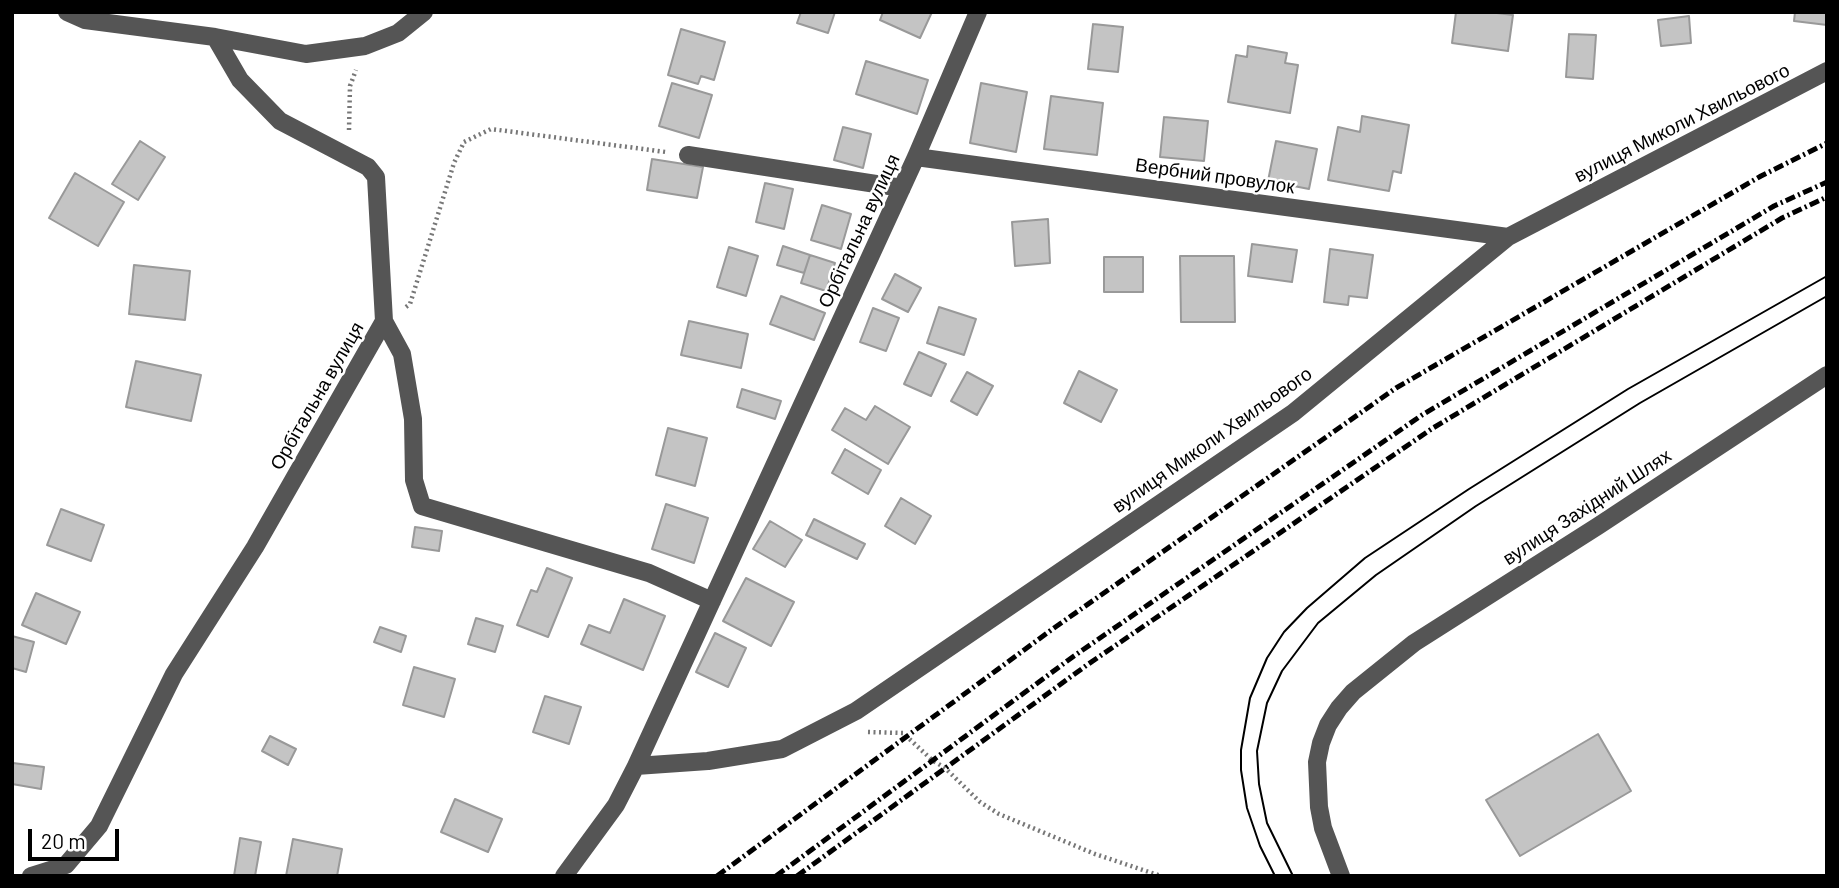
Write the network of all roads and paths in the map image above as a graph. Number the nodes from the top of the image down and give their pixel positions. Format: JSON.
{"nodes":[{"id":1,"x":67,"y":12,"type":"edge"},
{"id":2,"x":424,"y":12,"type":"edge"},
{"id":3,"x":978,"y":12,"type":"edge"},
{"id":4,"x":215,"y":37,"type":"junction"},
{"id":5,"x":365,"y":46,"type":"junction"},
{"id":6,"x":1827,"y":71,"type":"edge"},
{"id":7,"x":688,"y":155,"type":"joint"},
{"id":8,"x":916,"y":157,"type":"junction"},
{"id":9,"x":355,"y":161,"type":"junction"},
{"id":10,"x":902,"y":188,"type":"junction"},
{"id":11,"x":1508,"y":237,"type":"junction"},
{"id":12,"x":384,"y":321,"type":"junction"},
{"id":13,"x":1827,"y":375,"type":"edge"},
{"id":14,"x":712,"y":601,"type":"junction"},
{"id":15,"x":863,"y":732,"type":"dead end"},
{"id":16,"x":636,"y":766,"type":"junction"},
{"id":17,"x":69,"y":870,"type":"edge"},
{"id":18,"x":31,"y":876,"type":"edge"},
{"id":19,"x":564,"y":876,"type":"edge"},
{"id":20,"x":1161,"y":876,"type":"edge"},
{"id":21,"x":1341,"y":876,"type":"edge"}],
"edges":[{"from":1,"to":4,"type":"street"},
{"from":2,"to":5,"type":"street"},
{"from":3,"to":8,"type":"street","name":"Орбітальна вулиця"},
{"from":4,"to":5,"type":"street"},
{"from":4,"to":9,"type":"street","name":"Орбітальна вулиця"},
{"from":5,"to":9,"type":"path"},
{"from":6,"to":11,"type":"street","name":"вулиця Миколи Хвильового"},
{"from":7,"to":10,"type":"street"},
{"from":7,"to":12,"type":"path"},
{"from":8,"to":10,"type":"street","name":"Орбітальна вулиця"},
{"from":8,"to":11,"type":"street","name":"Вербний провулок"},
{"from":9,"to":12,"type":"street","name":"Орбітальна вулиця"},
{"from":10,"to":14,"type":"street","name":"Орбітальна вулиця"},
{"from":11,"to":16,"type":"street","name":"вулиця Миколи Хвильового"},
{"from":12,"to":14,"type":"street"},
{"from":12,"to":17,"type":"street","name":"Орбітальна вулиця"},
{"from":13,"to":21,"type":"street","name":"вулиця Західний Шлях"},
{"from":14,"to":16,"type":"street","name":"Орбітальна вулиця"},
{"from":15,"to":20,"type":"path"},
{"from":16,"to":19,"type":"street","name":"Орбітальна вулиця"},
{"from":17,"to":18,"type":"street","name":"Орбітальна вулиця"}]}
